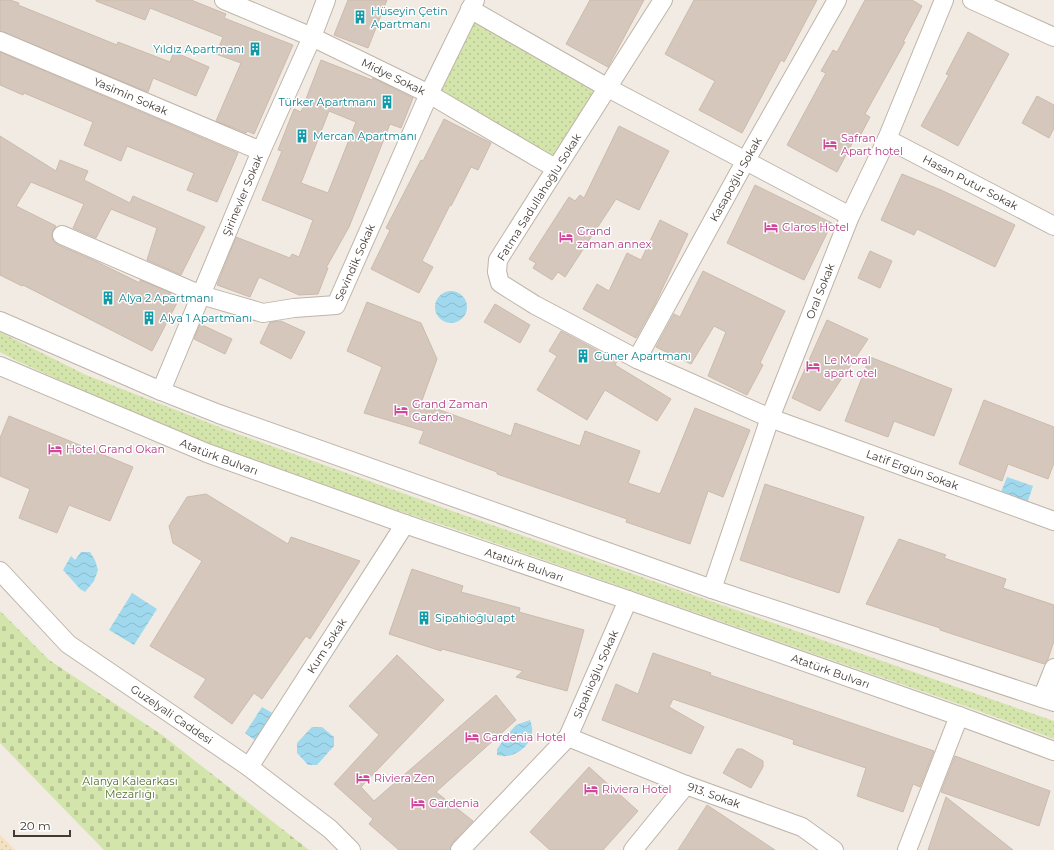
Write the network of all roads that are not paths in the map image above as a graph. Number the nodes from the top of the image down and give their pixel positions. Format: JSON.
{"nodes":[{"id":1,"x":224,"y":0,"type":"edge"},
{"id":2,"x":326,"y":0,"type":"edge"},
{"id":3,"x":663,"y":0,"type":"edge"},
{"id":4,"x":837,"y":0,"type":"edge"},
{"id":5,"x":944,"y":0,"type":"edge"},
{"id":6,"x":972,"y":0,"type":"edge"},
{"id":7,"x":473,"y":5,"type":"edge"},
{"id":8,"x":312,"y":36,"type":"junction"},
{"id":9,"x":1054,"y":37,"type":"edge"},
{"id":10,"x":0,"y":41,"type":"edge"},
{"id":11,"x":608,"y":88,"type":"junction"},
{"id":12,"x":429,"y":94,"type":"junction"},
{"id":13,"x":887,"y":140,"type":"junction"},
{"id":14,"x":261,"y":151,"type":"junction"},
{"id":15,"x":746,"y":160,"type":"junction"},
{"id":16,"x":555,"y":168,"type":"junction"},
{"id":17,"x":850,"y":216,"type":"junction"},
{"id":18,"x":1054,"y":226,"type":"edge"},
{"id":19,"x":62,"y":235,"type":"dead end"},
{"id":20,"x":201,"y":295,"type":"junction"},
{"id":21,"x":0,"y":321,"type":"edge"},
{"id":22,"x":637,"y":359,"type":"junction"},
{"id":23,"x":0,"y":366,"type":"edge"},
{"id":24,"x":161,"y":392,"type":"junction"},
{"id":25,"x":770,"y":418,"type":"junction"},
{"id":26,"x":1054,"y":521,"type":"edge"},
{"id":27,"x":405,"y":524,"type":"junction"},
{"id":28,"x":0,"y":570,"type":"edge"},
{"id":29,"x":712,"y":589,"type":"junction"},
{"id":30,"x":628,"y":600,"type":"junction"},
{"id":31,"x":1054,"y":668,"type":"edge"},
{"id":32,"x":1048,"y":700,"type":"edge"},
{"id":33,"x":959,"y":716,"type":"junction"},
{"id":34,"x":568,"y":737,"type":"junction"},
{"id":35,"x":1054,"y":751,"type":"edge"},
{"id":36,"x":248,"y":767,"type":"junction"},
{"id":37,"x":686,"y":785,"type":"junction"},
{"id":38,"x":351,"y":850,"type":"edge"},
{"id":39,"x":460,"y":850,"type":"edge"},
{"id":40,"x":633,"y":850,"type":"edge"},
{"id":41,"x":834,"y":850,"type":"edge"},
{"id":42,"x":907,"y":850,"type":"edge"}],
"edges":[{"from":1,"to":8,"type":"street","name":"Midye Sokak"},
{"from":2,"to":8,"type":"street","name":"Şirinevler Sokak"},
{"from":3,"to":11,"type":"street","name":"Fatma Sadullahoğlu Sokak"},
{"from":4,"to":15,"type":"street","name":"Kasapoğlu Sokak"},
{"from":5,"to":13,"type":"street","name":"Oral Sokak"},
{"from":6,"to":9,"type":"street"},
{"from":7,"to":11,"type":"street"},
{"from":7,"to":12,"type":"street","name":"Sevindik Sokak"},
{"from":8,"to":12,"type":"street","name":"Midye Sokak"},
{"from":8,"to":14,"type":"street","name":"Şirinevler Sokak"},
{"from":10,"to":14,"type":"street","name":"Yasimin Sokak"},
{"from":11,"to":15,"type":"street"},
{"from":11,"to":16,"type":"street","name":"Fatma Sadullahoğlu Sokak"},
{"from":12,"to":16,"type":"street","name":"Midye Sokak"},
{"from":12,"to":20,"type":"street","name":"Sevindik Sokak"},
{"from":13,"to":17,"type":"street","name":"Oral Sokak"},
{"from":13,"to":18,"type":"street","name":"Hasan Putur Sokak"},
{"from":14,"to":20,"type":"street","name":"Şirinevler Sokak"},
{"from":15,"to":17,"type":"street"},
{"from":15,"to":22,"type":"street","name":"Kasapoğlu Sokak"},
{"from":16,"to":22,"type":"street","name":"Fatma Sadullahoğlu Sokak"},
{"from":17,"to":25,"type":"street","name":"Oral Sokak"},
{"from":19,"to":20,"type":"street","name":"Sevindik Sokak"},
{"from":20,"to":24,"type":"street","name":"Şirinevler Sokak"},
{"from":21,"to":24,"type":"street"},
{"from":22,"to":25,"type":"street","name":"Fatma Sadullahoğlu Sokak"},
{"from":23,"to":27,"type":"street","name":"Atatürk Bulvarı"},
{"from":24,"to":29,"type":"street"},
{"from":25,"to":26,"type":"street","name":"Latif Ergün Sokak"},
{"from":25,"to":29,"type":"street","name":"Oral Sokak"},
{"from":27,"to":30,"type":"street","name":"Atatürk Bulvarı"},
{"from":27,"to":36,"type":"street","name":"Kum Sokak"},
{"from":28,"to":36,"type":"street","name":"Guzelyali Caddesi"},
{"from":29,"to":32,"type":"street"},
{"from":30,"to":33,"type":"street","name":"Atatürk Bulvarı"},
{"from":30,"to":34,"type":"street","name":"Sipahioğlu Sokak"},
{"from":31,"to":32,"type":"street"},
{"from":33,"to":35,"type":"street","name":"Atatürk Bulvarı"},
{"from":33,"to":42,"type":"street"},
{"from":34,"to":37,"type":"street","name":"913. Sokak"},
{"from":34,"to":39,"type":"street","name":"Sipahioğlu Sokak"},
{"from":36,"to":38,"type":"street","name":"Guzelyali Caddesi"},
{"from":37,"to":40,"type":"street"},
{"from":37,"to":41,"type":"street","name":"913. Sokak"}]}
